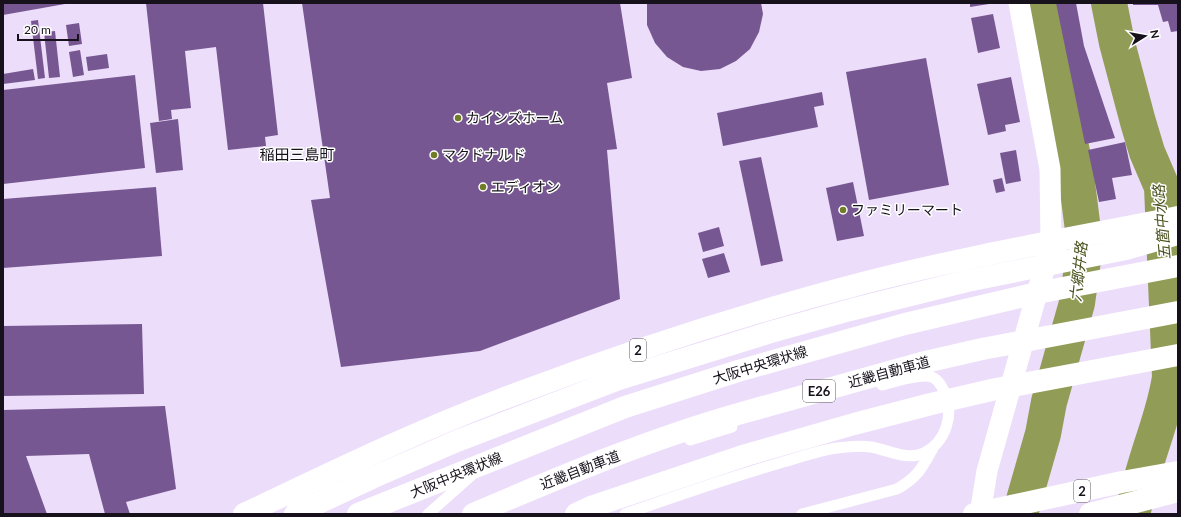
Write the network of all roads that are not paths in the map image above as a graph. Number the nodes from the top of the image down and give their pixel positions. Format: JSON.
{"nodes":[{"id":1,"x":1018,"y":3,"type":"edge"},
{"id":2,"x":1178,"y":217,"type":"edge"},
{"id":3,"x":1178,"y":234,"type":"edge"},
{"id":4,"x":1059,"y":240,"type":"junction"},
{"id":5,"x":1178,"y":266,"type":"edge"},
{"id":6,"x":1037,"y":293,"type":"junction"},
{"id":7,"x":1178,"y":312,"type":"edge"},
{"id":8,"x":1178,"y":355,"type":"edge"},
{"id":9,"x":683,"y":443,"type":"dead end"},
{"id":10,"x":669,"y":447,"type":"dead end"},
{"id":11,"x":933,"y":447,"type":"junction"},
{"id":12,"x":486,"y":463,"type":"junction"},
{"id":13,"x":1170,"y":473,"type":"edge"},
{"id":14,"x":1178,"y":491,"type":"edge"},
{"id":15,"x":984,"y":512,"type":"edge"},
{"id":16,"x":244,"y":514,"type":"edge"},
{"id":17,"x":295,"y":514,"type":"edge"},
{"id":18,"x":358,"y":514,"type":"edge"},
{"id":19,"x":428,"y":514,"type":"edge"},
{"id":20,"x":473,"y":514,"type":"edge"},
{"id":21,"x":495,"y":514,"type":"edge"},
{"id":22,"x":576,"y":514,"type":"edge"},
{"id":23,"x":625,"y":514,"type":"edge"},
{"id":24,"x":802,"y":514,"type":"edge"},
{"id":25,"x":1090,"y":514,"type":"edge"}],
"edges":[{"from":1,"to":4,"type":"street"},
{"from":2,"to":4,"type":"main road","number":"2"},
{"from":3,"to":17,"type":"main road"},
{"from":4,"to":6,"type":"street"},
{"from":4,"to":16,"type":"main road","number":"2"},
{"from":5,"to":6,"type":"main road","name":"大阪中央環状線"},
{"from":6,"to":12,"type":"main road","name":"大阪中央環状線"},
{"from":6,"to":15,"type":"street"},
{"from":7,"to":20,"type":"main road","name":"近畿自動車道","number":"E26"},
{"from":8,"to":22,"type":"main road"},
{"from":9,"to":11,"type":"lane"},
{"from":10,"to":21,"type":"lane"},
{"from":11,"to":23,"type":"lane"},
{"from":11,"to":24,"type":"lane"},
{"from":12,"to":18,"type":"main road","name":"大阪中央環状線"},
{"from":12,"to":19,"type":"lane"},
{"from":13,"to":15,"type":"main road","number":"2"},
{"from":14,"to":25,"type":"main road"}]}
